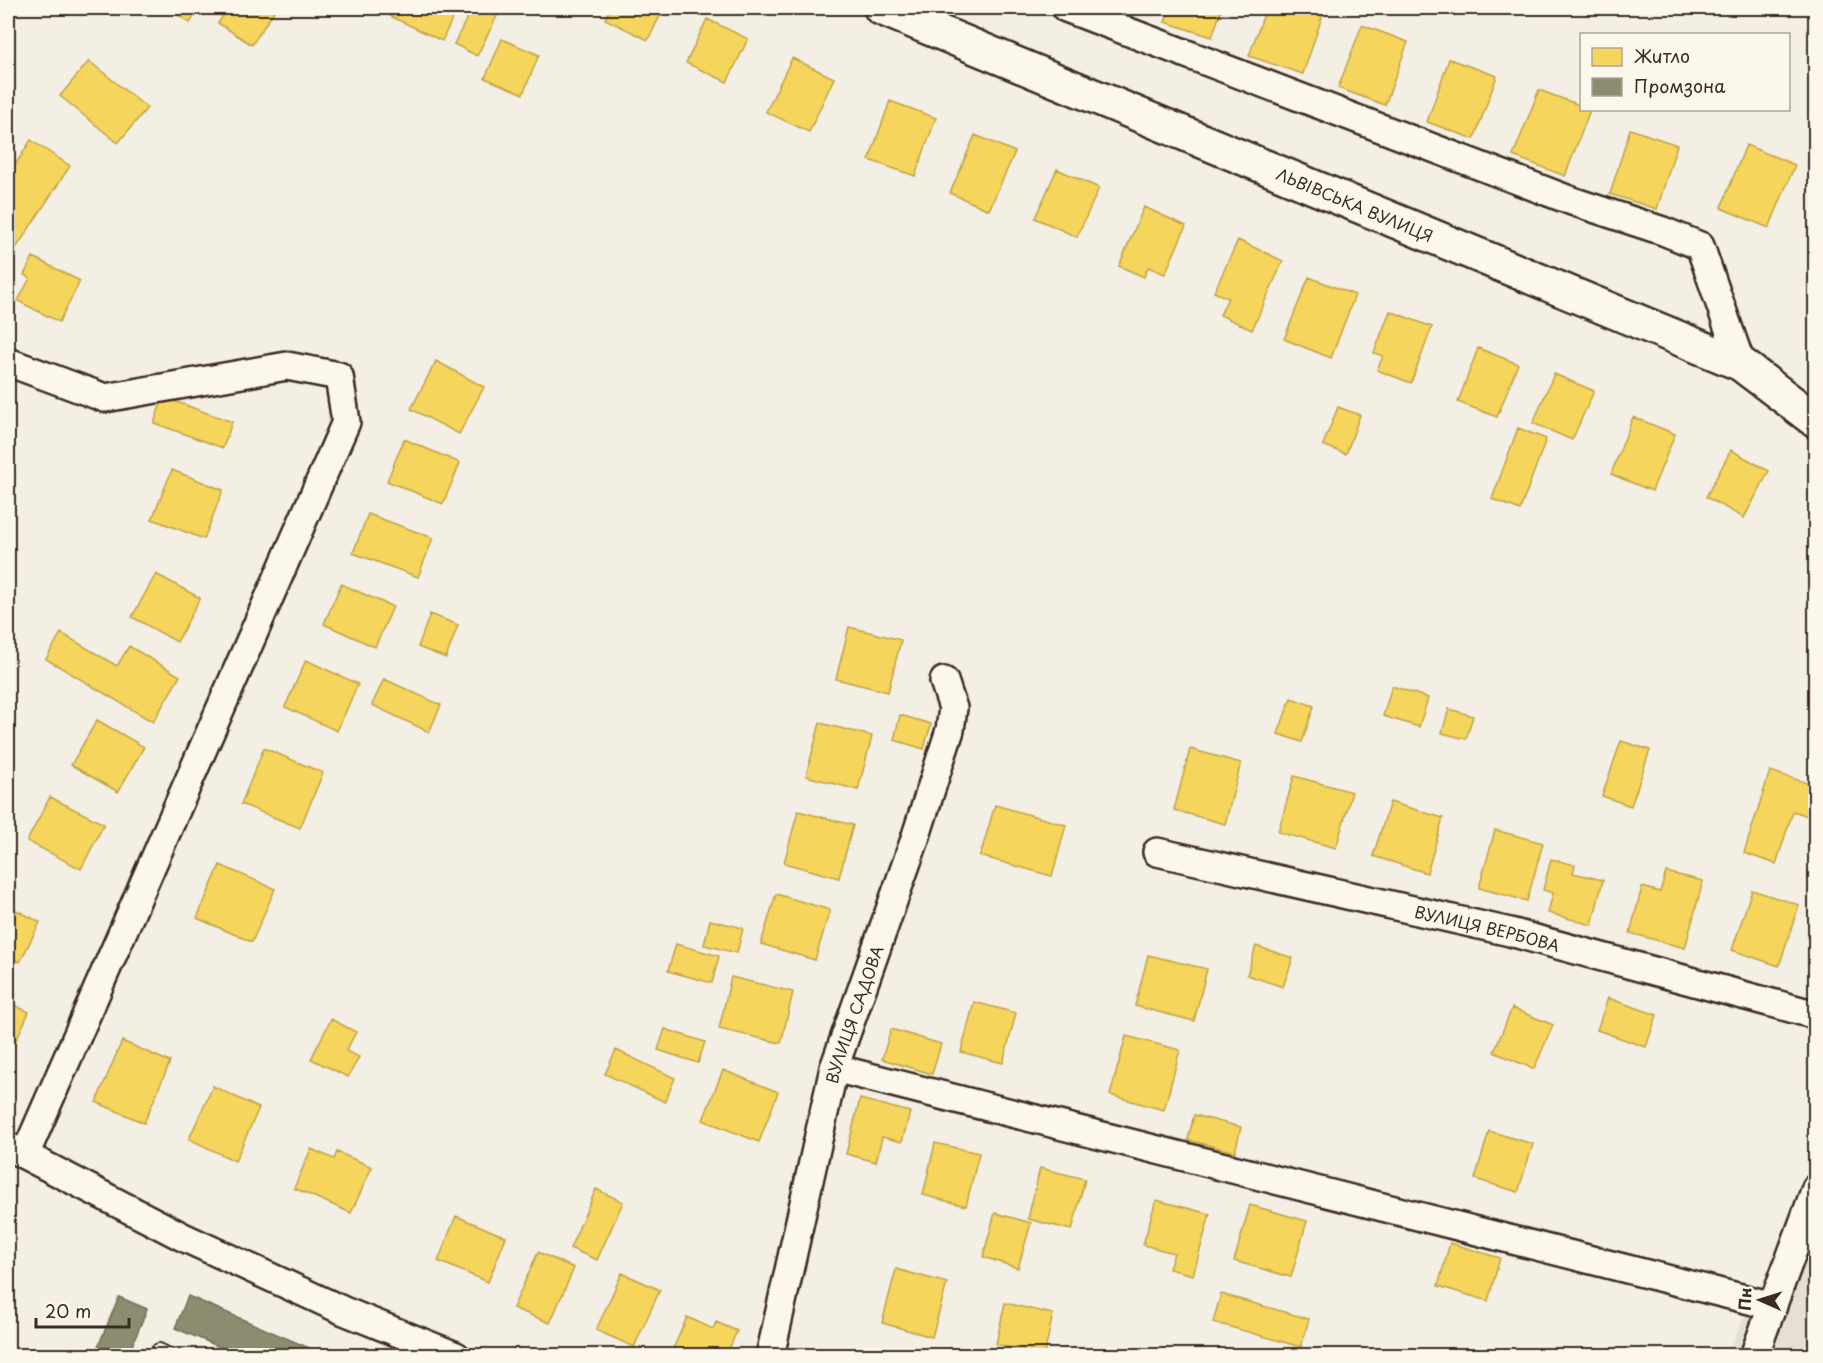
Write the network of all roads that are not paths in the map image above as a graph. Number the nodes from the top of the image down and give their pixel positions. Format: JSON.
{"nodes":[{"id":1,"x":881,"y":8,"type":"edge"},
{"id":2,"x":1066,"y":8,"type":"edge"},
{"id":3,"x":8,"y":362,"type":"edge"},
{"id":4,"x":1741,"y":364,"type":"junction"},
{"id":5,"x":1815,"y":421,"type":"edge"},
{"id":6,"x":944,"y":681,"type":"dead end"},
{"id":7,"x":1157,"y":852,"type":"dead end"},
{"id":8,"x":1815,"y":1015,"type":"edge"},
{"id":9,"x":834,"y":1068,"type":"junction"},
{"id":10,"x":16,"y":1151,"type":"edge"},
{"id":11,"x":1815,"y":1188,"type":"edge"},
{"id":12,"x":1773,"y":1306,"type":"junction"},
{"id":13,"x":456,"y":1356,"type":"edge"},
{"id":14,"x":770,"y":1356,"type":"edge"},
{"id":15,"x":1754,"y":1356,"type":"edge"}],
"edges":[{"from":1,"to":4,"type":"street","name":"ЛЬВІВСЬКА ВУЛИЦЯ"},
{"from":2,"to":4,"type":"street"},
{"from":3,"to":10,"type":"street"},
{"from":4,"to":5,"type":"street","name":"ЛЬВІВСЬКА ВУЛИЦЯ"},
{"from":6,"to":9,"type":"street","name":"ВУЛИЦЯ САДОВА"},
{"from":7,"to":8,"type":"street","name":"ВУЛИЦЯ ВЕРБОВА"},
{"from":9,"to":12,"type":"street"},
{"from":9,"to":14,"type":"street","name":"ВУЛИЦЯ САДОВА"},
{"from":10,"to":13,"type":"street"},
{"from":11,"to":12,"type":"street"},
{"from":12,"to":15,"type":"street"}]}
